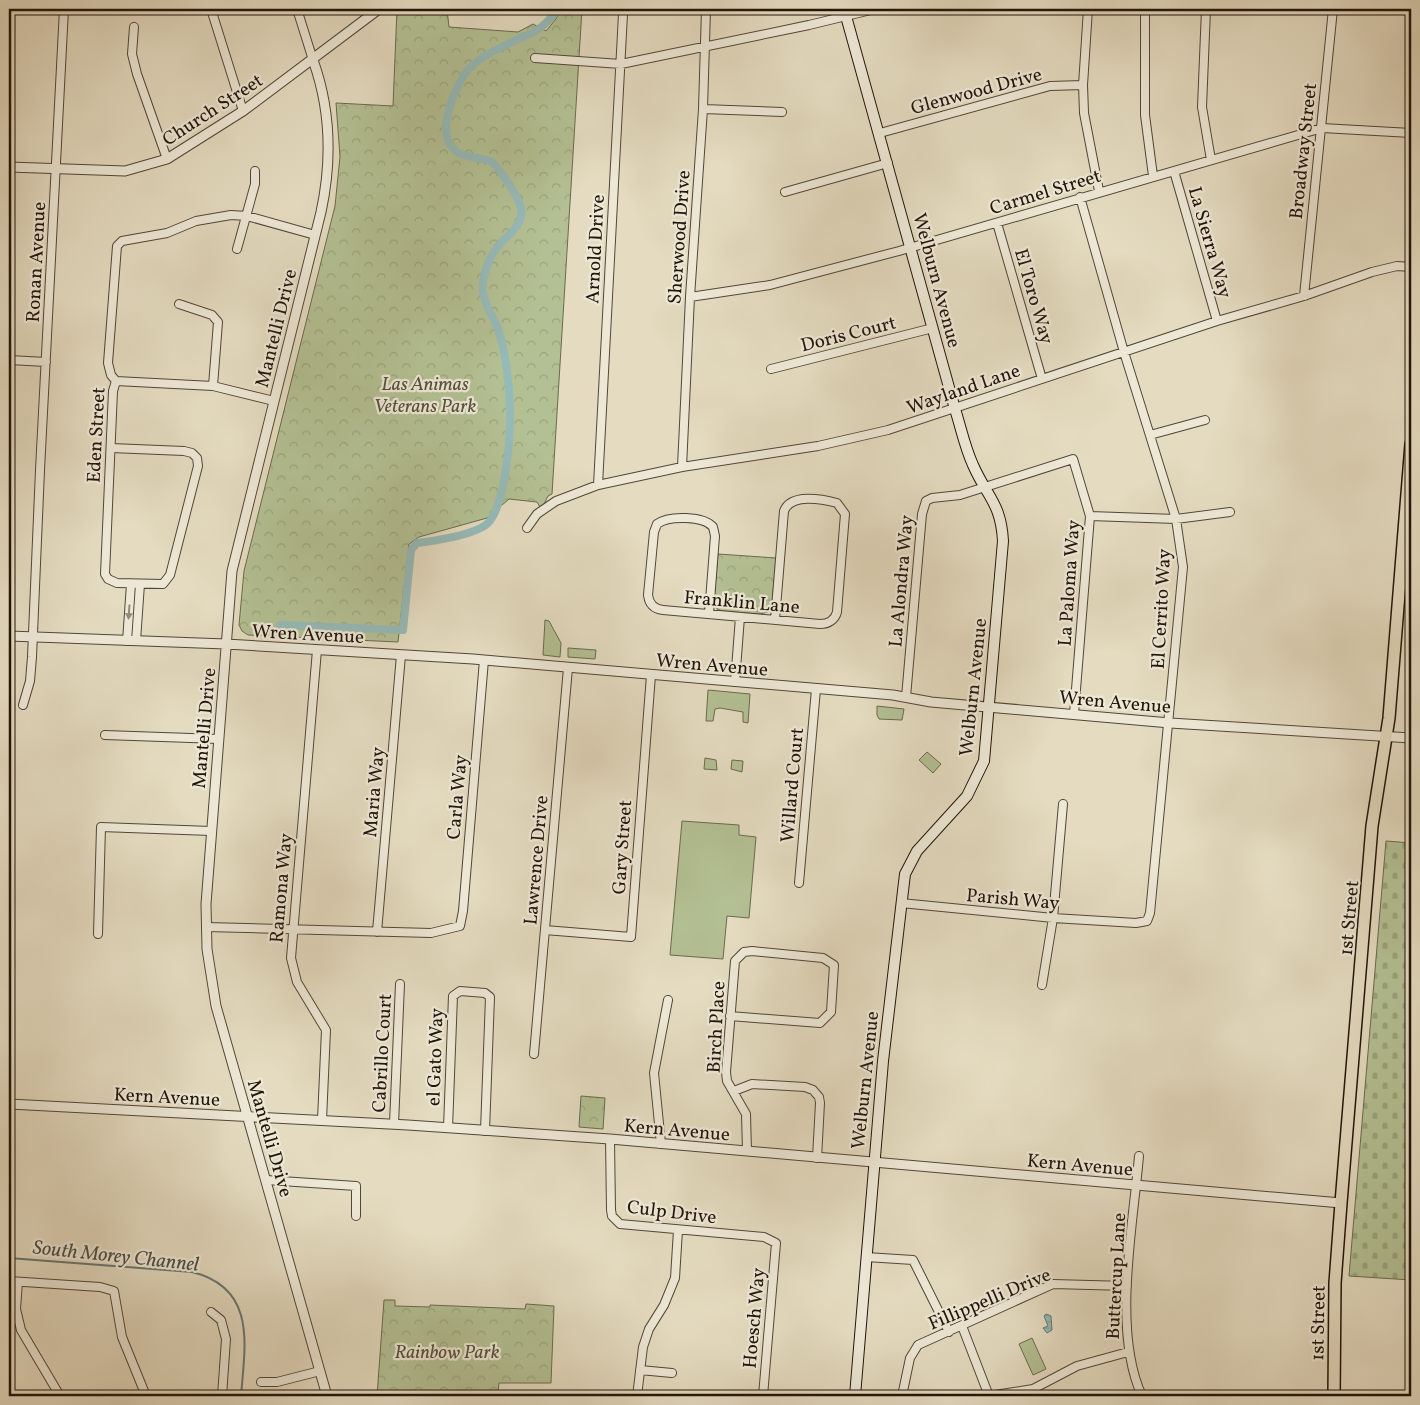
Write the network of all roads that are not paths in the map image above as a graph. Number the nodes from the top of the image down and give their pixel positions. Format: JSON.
{"nodes":[{"id":1,"x":64,"y":9,"type":"edge"},
{"id":2,"x":211,"y":9,"type":"edge"},
{"id":3,"x":297,"y":9,"type":"edge"},
{"id":4,"x":379,"y":9,"type":"edge"},
{"id":5,"x":706,"y":9,"type":"edge"},
{"id":6,"x":874,"y":9,"type":"edge"},
{"id":7,"x":1088,"y":9,"type":"edge"},
{"id":8,"x":1145,"y":9,"type":"edge"},
{"id":9,"x":1206,"y":9,"type":"edge"},
{"id":10,"x":1333,"y":9,"type":"edge"},
{"id":11,"x":845,"y":12,"type":"edge"},
{"id":12,"x":623,"y":14,"type":"dead end"},
{"id":13,"x":134,"y":27,"type":"dead end"},
{"id":14,"x":704,"y":47,"type":"junction"},
{"id":15,"x":535,"y":58,"type":"dead end"},
{"id":16,"x":313,"y":60,"type":"junction"},
{"id":17,"x":621,"y":64,"type":"junction"},
{"id":18,"x":1083,"y":85,"type":"junction"},
{"id":19,"x":703,"y":109,"type":"junction"},
{"id":20,"x":243,"y":111,"type":"junction"},
{"id":21,"x":782,"y":112,"type":"dead end"},
{"id":22,"x":1322,"y":128,"type":"junction"},
{"id":23,"x":880,"y":133,"type":"junction"},
{"id":24,"x":1411,"y":133,"type":"edge"},
{"id":25,"x":167,"y":159,"type":"junction"},
{"id":26,"x":1211,"y":160,"type":"junction"},
{"id":27,"x":888,"y":163,"type":"junction"},
{"id":28,"x":9,"y":167,"type":"edge"},
{"id":29,"x":57,"y":169,"type":"junction"},
{"id":30,"x":255,"y":171,"type":"dead end"},
{"id":31,"x":1174,"y":172,"type":"junction"},
{"id":32,"x":1154,"y":176,"type":"junction"},
{"id":33,"x":1100,"y":191,"type":"junction"},
{"id":34,"x":785,"y":192,"type":"dead end"},
{"id":35,"x":1080,"y":197,"type":"junction"},
{"id":36,"x":247,"y":216,"type":"junction"},
{"id":37,"x":997,"y":223,"type":"junction"},
{"id":38,"x":315,"y":235,"type":"junction"},
{"id":39,"x":911,"y":248,"type":"junction"},
{"id":40,"x":237,"y":249,"type":"dead end"},
{"id":41,"x":1411,"y":267,"type":"edge"},
{"id":42,"x":1304,"y":296,"type":"junction"},
{"id":43,"x":690,"y":297,"type":"junction"},
{"id":44,"x":179,"y":304,"type":"dead end"},
{"id":45,"x":1216,"y":321,"type":"junction"},
{"id":46,"x":933,"y":328,"type":"junction"},
{"id":47,"x":1124,"y":352,"type":"junction"},
{"id":48,"x":9,"y":360,"type":"edge"},
{"id":49,"x":46,"y":362,"type":"junction"},
{"id":50,"x":771,"y":369,"type":"dead end"},
{"id":51,"x":1042,"y":379,"type":"junction"},
{"id":52,"x":116,"y":381,"type":"junction"},
{"id":53,"x":213,"y":386,"type":"junction"},
{"id":54,"x":274,"y":401,"type":"junction"},
{"id":55,"x":955,"y":409,"type":"junction"},
{"id":56,"x":1205,"y":420,"type":"dead end"},
{"id":57,"x":1150,"y":435,"type":"junction"},
{"id":58,"x":1411,"y":444,"type":"edge"},
{"id":59,"x":111,"y":448,"type":"junction"},
{"id":60,"x":682,"y":466,"type":"junction"},
{"id":61,"x":598,"y":486,"type":"junction"},
{"id":62,"x":986,"y":487,"type":"junction"},
{"id":63,"x":1230,"y":512,"type":"dead end"},
{"id":64,"x":1090,"y":516,"type":"junction"},
{"id":65,"x":1176,"y":519,"type":"junction"},
{"id":66,"x":527,"y":528,"type":"dead end"},
{"id":67,"x":131,"y":584,"type":"junction"},
{"id":68,"x":140,"y":584,"type":"junction"},
{"id":69,"x":709,"y":614,"type":"junction"},
{"id":70,"x":740,"y":617,"type":"junction"},
{"id":71,"x":775,"y":620,"type":"junction"},
{"id":72,"x":9,"y":636,"type":"edge"},
{"id":73,"x":33,"y":637,"type":"junction"},
{"id":74,"x":132,"y":641,"type":"junction"},
{"id":75,"x":226,"y":644,"type":"junction"},
{"id":76,"x":317,"y":650,"type":"junction"},
{"id":77,"x":401,"y":655,"type":"junction"},
{"id":78,"x":484,"y":660,"type":"junction"},
{"id":79,"x":568,"y":668,"type":"junction"},
{"id":80,"x":651,"y":675,"type":"junction"},
{"id":81,"x":735,"y":682,"type":"junction"},
{"id":82,"x":816,"y":689,"type":"junction"},
{"id":83,"x":906,"y":697,"type":"junction"},
{"id":84,"x":23,"y":705,"type":"dead end"},
{"id":85,"x":989,"y":707,"type":"junction"},
{"id":86,"x":1074,"y":714,"type":"junction"},
{"id":87,"x":1170,"y":722,"type":"junction"},
{"id":88,"x":105,"y":735,"type":"dead end"},
{"id":89,"x":1386,"y":737,"type":"junction"},
{"id":90,"x":1411,"y":738,"type":"edge"},
{"id":91,"x":219,"y":739,"type":"junction"},
{"id":92,"x":1063,"y":804,"type":"dead end"},
{"id":93,"x":211,"y":831,"type":"junction"},
{"id":94,"x":799,"y":883,"type":"dead end"},
{"id":95,"x":901,"y":903,"type":"junction"},
{"id":96,"x":1053,"y":918,"type":"junction"},
{"id":97,"x":1123,"y":922,"type":"joint"},
{"id":98,"x":206,"y":927,"type":"junction"},
{"id":99,"x":293,"y":928,"type":"junction"},
{"id":100,"x":545,"y":930,"type":"junction"},
{"id":101,"x":377,"y":932,"type":"junction"},
{"id":102,"x":98,"y":934,"type":"dead end"},
{"id":103,"x":400,"y":984,"type":"dead end"},
{"id":104,"x":1042,"y":985,"type":"dead end"},
{"id":105,"x":668,"y":1000,"type":"dead end"},
{"id":106,"x":730,"y":1016,"type":"junction"},
{"id":107,"x":534,"y":1054,"type":"dead end"},
{"id":108,"x":734,"y":1091,"type":"junction"},
{"id":109,"x":9,"y":1104,"type":"edge"},
{"id":110,"x":248,"y":1116,"type":"junction"},
{"id":111,"x":322,"y":1120,"type":"junction"},
{"id":112,"x":394,"y":1124,"type":"junction"},
{"id":113,"x":448,"y":1128,"type":"junction"},
{"id":114,"x":485,"y":1131,"type":"junction"},
{"id":115,"x":610,"y":1139,"type":"junction"},
{"id":116,"x":661,"y":1144,"type":"junction"},
{"id":117,"x":747,"y":1151,"type":"junction"},
{"id":118,"x":1139,"y":1156,"type":"dead end"},
{"id":119,"x":817,"y":1158,"type":"junction"},
{"id":120,"x":874,"y":1164,"type":"junction"},
{"id":121,"x":266,"y":1180,"type":"junction"},
{"id":122,"x":1136,"y":1185,"type":"junction"},
{"id":123,"x":1341,"y":1203,"type":"junction"},
{"id":124,"x":356,"y":1216,"type":"dead end"},
{"id":125,"x":678,"y":1230,"type":"junction"},
{"id":126,"x":776,"y":1242,"type":"joint"},
{"id":127,"x":866,"y":1257,"type":"junction"},
{"id":128,"x":9,"y":1281,"type":"edge"},
{"id":129,"x":18,"y":1282,"type":"junction"},
{"id":130,"x":1127,"y":1286,"type":"junction"},
{"id":131,"x":211,"y":1312,"type":"dead end"},
{"id":132,"x":962,"y":1326,"type":"junction"},
{"id":133,"x":949,"y":1332,"type":"junction"},
{"id":134,"x":1128,"y":1352,"type":"junction"},
{"id":135,"x":640,"y":1370,"type":"junction"},
{"id":136,"x":320,"y":1372,"type":"junction"},
{"id":137,"x":672,"y":1373,"type":"dead end"},
{"id":138,"x":261,"y":1382,"type":"dead end"},
{"id":139,"x":60,"y":1396,"type":"edge"},
{"id":140,"x":146,"y":1396,"type":"edge"},
{"id":141,"x":222,"y":1396,"type":"edge"},
{"id":142,"x":327,"y":1396,"type":"edge"},
{"id":143,"x":638,"y":1396,"type":"edge"},
{"id":144,"x":763,"y":1396,"type":"edge"},
{"id":145,"x":855,"y":1396,"type":"edge"},
{"id":146,"x":902,"y":1396,"type":"edge"},
{"id":147,"x":989,"y":1396,"type":"edge"},
{"id":148,"x":1142,"y":1396,"type":"edge"},
{"id":149,"x":1211,"y":1396,"type":"edge"},
{"id":150,"x":1239,"y":1396,"type":"edge"},
{"id":151,"x":1334,"y":1396,"type":"edge"}],
"edges":[{"from":1,"to":29,"type":"street","name":"Ronan Avenue"},
{"from":2,"to":20,"type":"street"},
{"from":3,"to":16,"type":"street"},
{"from":4,"to":16,"type":"street","name":"Church Street"},
{"from":5,"to":14,"type":"street","name":"Sherwood Drive"},
{"from":6,"to":11,"type":"street"},
{"from":7,"to":18,"type":"street"},
{"from":8,"to":32,"type":"street"},
{"from":9,"to":26,"type":"street","name":"La Sierra Way"},
{"from":10,"to":22,"type":"street","name":"Broadway Street"},
{"from":11,"to":14,"type":"street"},
{"from":11,"to":23,"type":"main road","name":"Welburn Avenue"},
{"from":12,"to":17,"type":"street","name":"Arnold Drive"},
{"from":13,"to":25,"type":"street"},
{"from":14,"to":17,"type":"street"},
{"from":14,"to":19,"type":"street","name":"Sherwood Drive"},
{"from":15,"to":17,"type":"street"},
{"from":16,"to":20,"type":"street","name":"Church Street"},
{"from":16,"to":38,"type":"street","name":"Mantelli Drive"},
{"from":17,"to":61,"type":"street","name":"Arnold Drive"},
{"from":18,"to":23,"type":"street","name":"Glenwood Drive"},
{"from":18,"to":33,"type":"street"},
{"from":19,"to":21,"type":"street"},
{"from":19,"to":43,"type":"street","name":"Sherwood Drive"},
{"from":20,"to":25,"type":"street","name":"Church Street"},
{"from":22,"to":24,"type":"street","name":"Carmel Street"},
{"from":22,"to":26,"type":"street","name":"Carmel Street"},
{"from":22,"to":42,"type":"street","name":"Broadway Street"},
{"from":23,"to":27,"type":"main road","name":"Welburn Avenue"},
{"from":25,"to":29,"type":"street","name":"Church Street"},
{"from":26,"to":31,"type":"street","name":"Carmel Street"},
{"from":27,"to":34,"type":"street"},
{"from":27,"to":39,"type":"main road","name":"Welburn Avenue"},
{"from":28,"to":29,"type":"street","name":"Church Street"},
{"from":29,"to":49,"type":"street","name":"Ronan Avenue"},
{"from":30,"to":36,"type":"street"},
{"from":31,"to":32,"type":"street","name":"Carmel Street"},
{"from":31,"to":45,"type":"street","name":"La Sierra Way"},
{"from":32,"to":33,"type":"street","name":"Carmel Street"},
{"from":33,"to":35,"type":"street","name":"Carmel Street"},
{"from":35,"to":37,"type":"street","name":"Carmel Street"},
{"from":35,"to":47,"type":"street","name":"El Cerrito Way"},
{"from":36,"to":38,"type":"street"},
{"from":36,"to":40,"type":"street"},
{"from":36,"to":52,"type":"street","name":"Eden Street"},
{"from":37,"to":39,"type":"street","name":"Carmel Street"},
{"from":37,"to":51,"type":"street","name":"El Toro Way"},
{"from":38,"to":54,"type":"street","name":"Mantelli Drive"},
{"from":39,"to":43,"type":"street","name":"Carmel Street"},
{"from":39,"to":46,"type":"main road","name":"Welburn Avenue"},
{"from":41,"to":42,"type":"street","name":"Wayland Lane"},
{"from":42,"to":45,"type":"street","name":"Wayland Lane"},
{"from":43,"to":60,"type":"street","name":"Sherwood Drive"},
{"from":44,"to":53,"type":"street"},
{"from":45,"to":47,"type":"street","name":"Wayland Lane"},
{"from":46,"to":50,"type":"street","name":"Doris Court"},
{"from":46,"to":55,"type":"main road","name":"Welburn Avenue"},
{"from":47,"to":51,"type":"street","name":"Wayland Lane"},
{"from":47,"to":57,"type":"street","name":"El Cerrito Way"},
{"from":48,"to":49,"type":"street"},
{"from":49,"to":73,"type":"street","name":"Ronan Avenue"},
{"from":51,"to":55,"type":"street","name":"Wayland Lane"},
{"from":52,"to":53,"type":"street"},
{"from":52,"to":59,"type":"street","name":"Eden Street"},
{"from":53,"to":54,"type":"street"},
{"from":54,"to":75,"type":"street","name":"Mantelli Drive"},
{"from":55,"to":60,"type":"street","name":"Wayland Lane"},
{"from":55,"to":62,"type":"main road","name":"Welburn Avenue"},
{"from":56,"to":57,"type":"street"},
{"from":57,"to":65,"type":"street","name":"El Cerrito Way"},
{"from":58,"to":89,"type":"main road","name":"1st Street"},
{"from":59,"to":67,"type":"street","name":"Eden Street"},
{"from":59,"to":68,"type":"street","name":"Eden Street"},
{"from":60,"to":61,"type":"street","name":"Wayland Lane"},
{"from":61,"to":66,"type":"street","name":"Wayland Lane"},
{"from":62,"to":64,"type":"street","name":"La Paloma Way"},
{"from":62,"to":83,"type":"street","name":"La Alondra Way"},
{"from":62,"to":85,"type":"main road","name":"Welburn Avenue"},
{"from":63,"to":65,"type":"street"},
{"from":64,"to":65,"type":"street"},
{"from":64,"to":86,"type":"street","name":"La Paloma Way"},
{"from":65,"to":87,"type":"street","name":"El Cerrito Way"},
{"from":67,"to":68,"type":"street","name":"Eden Street"},
{"from":67,"to":74,"type":"street","one_way":true},
{"from":68,"to":74,"type":"street"},
{"from":69,"to":69,"type":"street","name":"Franklin Lane"},
{"from":69,"to":70,"type":"street","name":"Franklin Lane"},
{"from":70,"to":71,"type":"street","name":"Franklin Lane"},
{"from":70,"to":81,"type":"street"},
{"from":71,"to":71,"type":"street","name":"Franklin Lane"},
{"from":72,"to":73,"type":"street","name":"Wren Avenue"},
{"from":73,"to":74,"type":"street","name":"Wren Avenue"},
{"from":73,"to":84,"type":"street","name":"Ronan Avenue"},
{"from":74,"to":75,"type":"street","name":"Wren Avenue"},
{"from":75,"to":76,"type":"street","name":"Wren Avenue"},
{"from":75,"to":91,"type":"street","name":"Mantelli Drive"},
{"from":76,"to":77,"type":"street","name":"Wren Avenue"},
{"from":76,"to":99,"type":"street","name":"Ramona Way"},
{"from":77,"to":78,"type":"street","name":"Wren Avenue"},
{"from":77,"to":101,"type":"street","name":"Maria Way"},
{"from":78,"to":79,"type":"street","name":"Wren Avenue"},
{"from":78,"to":101,"type":"street","name":"Carla Way"},
{"from":79,"to":80,"type":"street","name":"Wren Avenue"},
{"from":79,"to":100,"type":"street","name":"Lawrence Drive"},
{"from":80,"to":81,"type":"street","name":"Wren Avenue"},
{"from":80,"to":100,"type":"street","name":"Gary Street"},
{"from":81,"to":82,"type":"street","name":"Wren Avenue"},
{"from":82,"to":83,"type":"street","name":"Wren Avenue"},
{"from":82,"to":94,"type":"street","name":"Willard Court"},
{"from":83,"to":85,"type":"street","name":"Wren Avenue"},
{"from":85,"to":86,"type":"street","name":"Wren Avenue"},
{"from":85,"to":95,"type":"main road","name":"Welburn Avenue"},
{"from":86,"to":87,"type":"street","name":"Wren Avenue"},
{"from":87,"to":89,"type":"street","name":"Wren Avenue"},
{"from":87,"to":97,"type":"street","name":"El Cerrito Way"},
{"from":88,"to":91,"type":"street"},
{"from":89,"to":90,"type":"street","name":"Wren Avenue"},
{"from":89,"to":123,"type":"main road","name":"1st Street"},
{"from":91,"to":93,"type":"street","name":"Mantelli Drive"},
{"from":92,"to":96,"type":"street"},
{"from":93,"to":98,"type":"street","name":"Mantelli Drive"},
{"from":93,"to":102,"type":"street"},
{"from":95,"to":96,"type":"street","name":"Parish Way"},
{"from":95,"to":120,"type":"main road","name":"Welburn Avenue"},
{"from":96,"to":97,"type":"street","name":"Parish Way"},
{"from":96,"to":104,"type":"street"},
{"from":98,"to":99,"type":"street"},
{"from":98,"to":110,"type":"street","name":"Mantelli Drive"},
{"from":99,"to":101,"type":"street"},
{"from":99,"to":111,"type":"street","name":"Ramona Way"},
{"from":100,"to":107,"type":"street","name":"Lawrence Drive"},
{"from":103,"to":112,"type":"street","name":"Cabrillo Court"},
{"from":105,"to":116,"type":"street"},
{"from":106,"to":106,"type":"street","name":"Birch Place"},
{"from":106,"to":108,"type":"street","name":"Birch Place"},
{"from":108,"to":117,"type":"street","name":"Birch Place"},
{"from":108,"to":119,"type":"street"},
{"from":109,"to":110,"type":"street","name":"Kern Avenue"},
{"from":110,"to":111,"type":"street","name":"Kern Avenue"},
{"from":110,"to":121,"type":"street","name":"Mantelli Drive"},
{"from":111,"to":112,"type":"street","name":"Kern Avenue"},
{"from":112,"to":113,"type":"street","name":"Kern Avenue"},
{"from":113,"to":114,"type":"street","name":"Kern Avenue"},
{"from":113,"to":114,"type":"street","name":"el Gato Way"},
{"from":114,"to":115,"type":"street","name":"Kern Avenue"},
{"from":115,"to":116,"type":"street","name":"Kern Avenue"},
{"from":115,"to":125,"type":"street","name":"Culp Drive"},
{"from":116,"to":117,"type":"street","name":"Kern Avenue"},
{"from":117,"to":119,"type":"street","name":"Kern Avenue"},
{"from":118,"to":122,"type":"street","name":"Buttercup Lane"},
{"from":119,"to":120,"type":"street","name":"Kern Avenue"},
{"from":120,"to":122,"type":"street","name":"Kern Avenue"},
{"from":120,"to":127,"type":"main road","name":"Welburn Avenue"},
{"from":121,"to":124,"type":"street"},
{"from":121,"to":136,"type":"street","name":"Mantelli Drive"},
{"from":122,"to":123,"type":"street","name":"Kern Avenue"},
{"from":122,"to":130,"type":"street","name":"Buttercup Lane"},
{"from":123,"to":151,"type":"main road","name":"1st Street"},
{"from":125,"to":126,"type":"street","name":"Culp Drive"},
{"from":125,"to":135,"type":"street"},
{"from":126,"to":144,"type":"street","name":"Hoesch Way"},
{"from":127,"to":133,"type":"street"},
{"from":127,"to":145,"type":"main road","name":"Welburn Avenue"},
{"from":128,"to":129,"type":"street"},
{"from":129,"to":139,"type":"street"},
{"from":129,"to":140,"type":"street"},
{"from":130,"to":132,"type":"street","name":"Fillippelli Drive"},
{"from":130,"to":134,"type":"street","name":"Buttercup Lane"},
{"from":131,"to":141,"type":"street"},
{"from":132,"to":133,"type":"street","name":"Fillippelli Drive"},
{"from":132,"to":147,"type":"street"},
{"from":133,"to":146,"type":"street","name":"Fillippelli Drive"},
{"from":134,"to":147,"type":"street"},
{"from":134,"to":148,"type":"street","name":"Buttercup Lane"},
{"from":135,"to":137,"type":"street"},
{"from":135,"to":143,"type":"street"},
{"from":136,"to":138,"type":"street"},
{"from":136,"to":142,"type":"street","name":"Mantelli Drive"},
{"from":149,"to":150,"type":"street"}]}
